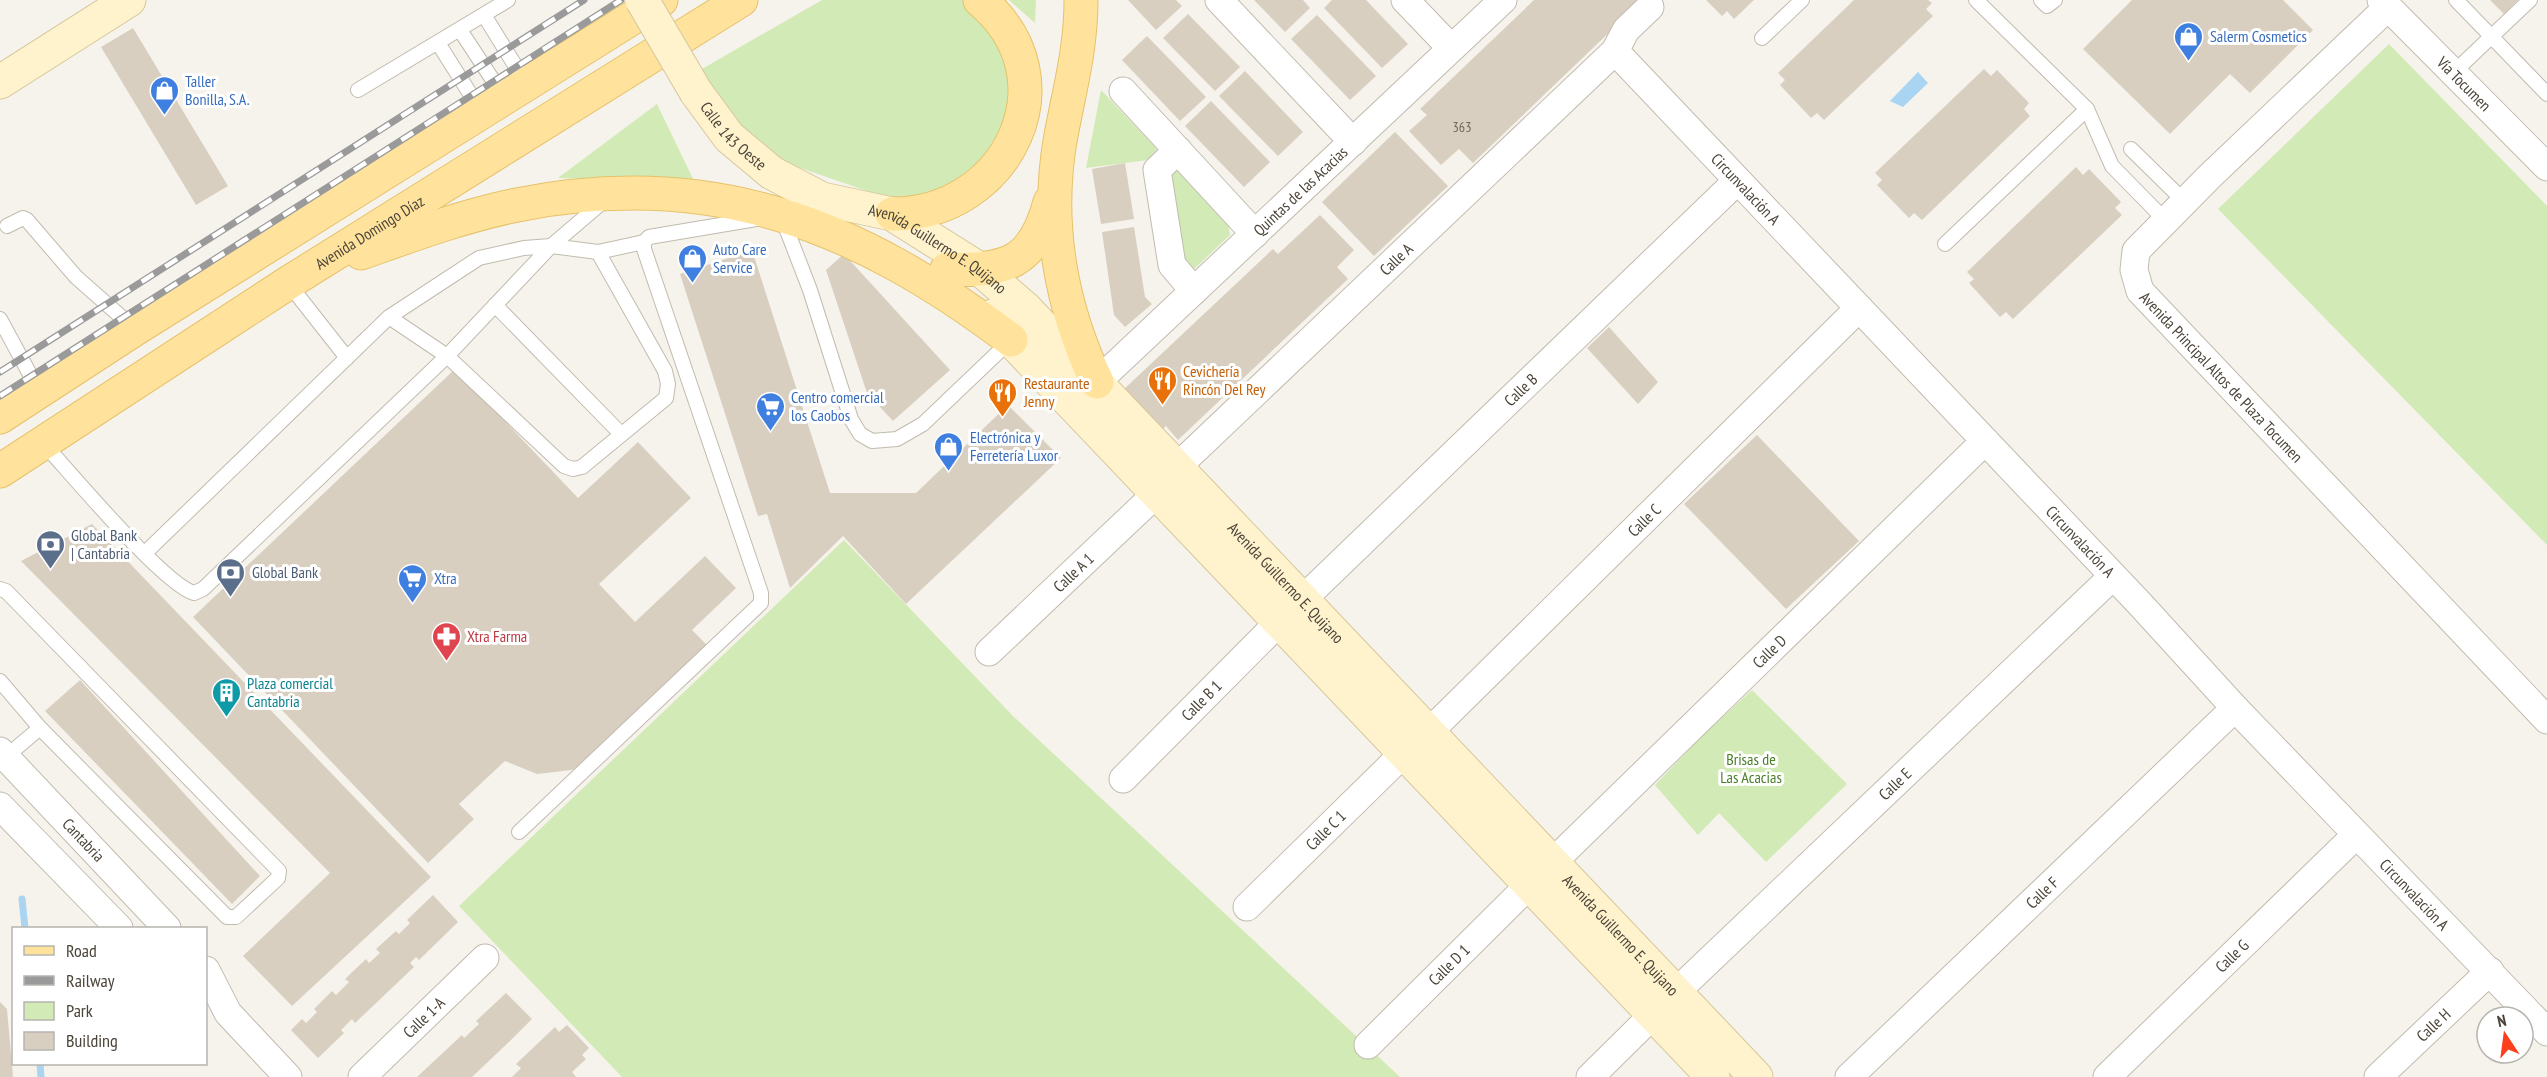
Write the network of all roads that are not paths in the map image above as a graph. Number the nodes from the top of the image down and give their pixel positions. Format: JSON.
{"nodes":[{"id":1,"x":129,"y":0,"type":"edge"},
{"id":2,"x":508,"y":0,"type":"edge"},
{"id":3,"x":642,"y":0,"type":"edge"},
{"id":4,"x":661,"y":0,"type":"edge"},
{"id":5,"x":741,"y":0,"type":"edge"},
{"id":6,"x":768,"y":0,"type":"edge"},
{"id":7,"x":980,"y":0,"type":"edge"},
{"id":8,"x":1080,"y":0,"type":"edge"},
{"id":9,"x":1219,"y":0,"type":"edge"},
{"id":10,"x":1405,"y":0,"type":"edge"},
{"id":11,"x":1503,"y":0,"type":"edge"},
{"id":12,"x":1802,"y":0,"type":"edge"},
{"id":13,"x":1976,"y":0,"type":"edge"},
{"id":14,"x":2041,"y":0,"type":"edge"},
{"id":15,"x":2055,"y":0,"type":"edge"},
{"id":16,"x":2456,"y":0,"type":"edge"},
{"id":17,"x":2530,"y":0,"type":"edge"},
{"id":18,"x":2384,"y":4,"type":"edge"},
{"id":19,"x":1650,"y":7,"type":"dead end"},
{"id":20,"x":484,"y":15,"type":"junction"},
{"id":21,"x":703,"y":23,"type":"junction"},
{"id":22,"x":460,"y":30,"type":"junction"},
{"id":23,"x":2492,"y":36,"type":"junction"},
{"id":24,"x":1762,"y":38,"type":"dead end"},
{"id":25,"x":438,"y":43,"type":"junction"},
{"id":26,"x":1451,"y":48,"type":"junction"},
{"id":27,"x":1615,"y":51,"type":"junction"},
{"id":28,"x":2453,"y":73,"type":"junction"},
{"id":29,"x":0,"y":82,"type":"edge"},
{"id":30,"x":358,"y":90,"type":"dead end"},
{"id":31,"x":1123,"y":91,"type":"dead end"},
{"id":32,"x":2547,"y":93,"type":"edge"},
{"id":33,"x":504,"y":97,"type":"junction"},
{"id":34,"x":2087,"y":109,"type":"junction"},
{"id":35,"x":1353,"y":142,"type":"junction"},
{"id":36,"x":2131,"y":149,"type":"dead end"},
{"id":37,"x":1179,"y":150,"type":"junction"},
{"id":38,"x":2547,"y":168,"type":"edge"},
{"id":39,"x":1737,"y":181,"type":"junction"},
{"id":40,"x":1055,"y":186,"type":"junction"},
{"id":41,"x":614,"y":193,"type":"junction"},
{"id":42,"x":2185,"y":202,"type":"junction"},
{"id":43,"x":884,"y":213,"type":"junction"},
{"id":44,"x":781,"y":214,"type":"junction"},
{"id":45,"x":2166,"y":221,"type":"junction"},
{"id":46,"x":6,"y":226,"type":"dead end"},
{"id":47,"x":1255,"y":234,"type":"junction"},
{"id":48,"x":644,"y":242,"type":"junction"},
{"id":49,"x":1945,"y":244,"type":"dead end"},
{"id":50,"x":551,"y":246,"type":"junction"},
{"id":51,"x":598,"y":252,"type":"junction"},
{"id":52,"x":947,"y":269,"type":"junction"},
{"id":53,"x":981,"y":270,"type":"junction"},
{"id":54,"x":297,"y":278,"type":"junction"},
{"id":55,"x":1194,"y":291,"type":"junction"},
{"id":56,"x":495,"y":305,"type":"junction"},
{"id":57,"x":1859,"y":308,"type":"junction"},
{"id":58,"x":389,"y":317,"type":"junction"},
{"id":59,"x":0,"y":319,"type":"edge"},
{"id":60,"x":135,"y":329,"type":"junction"},
{"id":61,"x":1024,"y":337,"type":"junction"},
{"id":62,"x":1068,"y":353,"type":"junction"},
{"id":63,"x":447,"y":356,"type":"junction"},
{"id":64,"x":347,"y":358,"type":"junction"},
{"id":65,"x":1097,"y":382,"type":"junction"},
{"id":66,"x":39,"y":391,"type":"junction"},
{"id":67,"x":0,"y":417,"type":"edge"},
{"id":68,"x":621,"y":434,"type":"junction"},
{"id":69,"x":1985,"y":441,"type":"junction"},
{"id":70,"x":43,"y":443,"type":"junction"},
{"id":71,"x":1177,"y":467,"type":"junction"},
{"id":72,"x":0,"y":471,"type":"edge"},
{"id":73,"x":1157,"y":494,"type":"junction"},
{"id":74,"x":144,"y":553,"type":"junction"},
{"id":75,"x":1280,"y":575,"type":"junction"},
{"id":76,"x":2113,"y":576,"type":"junction"},
{"id":77,"x":0,"y":589,"type":"edge"},
{"id":78,"x":1256,"y":597,"type":"junction"},
{"id":79,"x":1303,"y":599,"type":"junction"},
{"id":80,"x":1279,"y":622,"type":"junction"},
{"id":81,"x":989,"y":652,"type":"dead end"},
{"id":82,"x":0,"y":681,"type":"edge"},
{"id":83,"x":2235,"y":708,"type":"junction"},
{"id":84,"x":2547,"y":720,"type":"edge"},
{"id":85,"x":40,"y":728,"type":"junction"},
{"id":86,"x":1429,"y":732,"type":"junction"},
{"id":87,"x":1404,"y":753,"type":"junction"},
{"id":88,"x":2,"y":756,"type":"edge"},
{"id":89,"x":1123,"y":779,"type":"dead end"},
{"id":90,"x":0,"y":806,"type":"edge"},
{"id":91,"x":519,"y":832,"type":"dead end"},
{"id":92,"x":2356,"y":835,"type":"junction"},
{"id":93,"x":1553,"y":862,"type":"junction"},
{"id":94,"x":1529,"y":885,"type":"junction"},
{"id":95,"x":1247,"y":907,"type":"dead end"},
{"id":96,"x":118,"y":927,"type":"edge"},
{"id":97,"x":166,"y":927,"type":"edge"},
{"id":98,"x":485,"y":958,"type":"dead end"},
{"id":99,"x":2490,"y":971,"type":"junction"},
{"id":100,"x":207,"y":973,"type":"edge"},
{"id":101,"x":1676,"y":992,"type":"junction"},
{"id":102,"x":217,"y":1008,"type":"edge"},
{"id":103,"x":1653,"y":1015,"type":"junction"},
{"id":104,"x":2547,"y":1032,"type":"edge"},
{"id":105,"x":1368,"y":1045,"type":"dead end"},
{"id":106,"x":288,"y":1077,"type":"edge"},
{"id":107,"x":362,"y":1077,"type":"edge"},
{"id":108,"x":1590,"y":1077,"type":"edge"},
{"id":109,"x":1713,"y":1077,"type":"edge"},
{"id":110,"x":1756,"y":1077,"type":"edge"},
{"id":111,"x":1849,"y":1077,"type":"edge"},
{"id":112,"x":2107,"y":1077,"type":"edge"},
{"id":113,"x":2378,"y":1077,"type":"edge"}],
"edges":[{"from":1,"to":29,"type":"street"},
{"from":2,"to":20,"type":"lane"},
{"from":3,"to":43,"type":"street","name":"Calle 143 Oeste","bridge":true},
{"from":4,"to":33,"type":"main road"},
{"from":5,"to":21,"type":"main road","name":"Avenida Domingo Díaz"},
{"from":6,"to":21,"type":"main road"},
{"from":7,"to":43,"type":"main road"},
{"from":8,"to":40,"type":"main road"},
{"from":9,"to":35,"type":"street"},
{"from":10,"to":26,"type":"street"},
{"from":11,"to":26,"type":"street","name":"Quintas de las Acacias"},
{"from":12,"to":24,"type":"lane"},
{"from":13,"to":34,"type":"lane"},
{"from":14,"to":15,"type":"lane"},
{"from":16,"to":23,"type":"lane"},
{"from":17,"to":23,"type":"lane"},
{"from":18,"to":28,"type":"street","name":"Vía Tocumen"},
{"from":18,"to":42,"type":"street","name":"Avenida Principal Altos de Plaza Tocumen"},
{"from":19,"to":27,"type":"street","name":"Calle A"},
{"from":20,"to":22,"type":"lane"},
{"from":20,"to":33,"type":"lane"},
{"from":21,"to":54,"type":"main road","name":"Avenida Domingo Díaz"},
{"from":22,"to":25,"type":"lane"},
{"from":22,"to":33,"type":"lane"},
{"from":23,"to":28,"type":"lane"},
{"from":23,"to":32,"type":"lane"},
{"from":25,"to":30,"type":"lane"},
{"from":25,"to":33,"type":"lane"},
{"from":26,"to":35,"type":"street","name":"Quintas de las Acacias"},
{"from":27,"to":39,"type":"street","name":"Circunvalación A"},
{"from":27,"to":71,"type":"street","name":"Calle A"},
{"from":28,"to":38,"type":"street","name":"Vía Tocumen"},
{"from":31,"to":37,"type":"street"},
{"from":33,"to":60,"type":"main road"},
{"from":34,"to":45,"type":"lane"},
{"from":34,"to":49,"type":"lane"},
{"from":35,"to":47,"type":"street","name":"Quintas de las Acacias"},
{"from":36,"to":42,"type":"lane"},
{"from":37,"to":47,"type":"street"},
{"from":37,"to":55,"type":"street"},
{"from":39,"to":57,"type":"street","name":"Circunvalación A"},
{"from":39,"to":79,"type":"street","name":"Calle B"},
{"from":40,"to":53,"type":"main road"},
{"from":40,"to":65,"type":"main road"},
{"from":41,"to":44,"type":"main road"},
{"from":41,"to":50,"type":"lane"},
{"from":41,"to":54,"type":"main road"},
{"from":42,"to":45,"type":"street","name":"Avenida Principal Altos de Plaza Tocumen"},
{"from":43,"to":52,"type":"street","name":"Avenida Guillermo E. Quijano"},
{"from":43,"to":53,"type":"street","name":"Avenida Guillermo E. Quijano"},
{"from":44,"to":48,"type":"lane"},
{"from":44,"to":61,"type":"main road"},
{"from":44,"to":61,"type":"lane"},
{"from":45,"to":84,"type":"street","name":"Avenida Principal Altos de Plaza Tocumen"},
{"from":46,"to":60,"type":"lane"},
{"from":47,"to":55,"type":"street","name":"Quintas de las Acacias"},
{"from":48,"to":51,"type":"lane"},
{"from":48,"to":91,"type":"lane"},
{"from":50,"to":51,"type":"lane"},
{"from":50,"to":56,"type":"lane"},
{"from":50,"to":58,"type":"lane"},
{"from":51,"to":68,"type":"lane"},
{"from":52,"to":53,"type":"main road"},
{"from":52,"to":61,"type":"street","name":"Avenida Guillermo E. Quijano"},
{"from":53,"to":62,"type":"street","name":"Avenida Guillermo E. Quijano"},
{"from":54,"to":64,"type":"lane"},
{"from":54,"to":70,"type":"main road","name":"Avenida Domingo Díaz"},
{"from":55,"to":65,"type":"street","name":"Quintas de las Acacias"},
{"from":56,"to":63,"type":"lane"},
{"from":56,"to":68,"type":"lane"},
{"from":57,"to":69,"type":"street","name":"Circunvalación A"},
{"from":57,"to":86,"type":"street","name":"Calle C"},
{"from":58,"to":63,"type":"lane"},
{"from":58,"to":64,"type":"lane"},
{"from":59,"to":66,"type":"lane"},
{"from":60,"to":66,"type":"main road"},
{"from":61,"to":62,"type":"lane"},
{"from":61,"to":73,"type":"street","name":"Avenida Guillermo E. Quijano"},
{"from":62,"to":65,"type":"street","name":"Avenida Guillermo E. Quijano"},
{"from":63,"to":68,"type":"lane"},
{"from":63,"to":74,"type":"lane"},
{"from":64,"to":74,"type":"lane"},
{"from":65,"to":71,"type":"street","name":"Avenida Guillermo E. Quijano"},
{"from":66,"to":67,"type":"main road"},
{"from":69,"to":76,"type":"street","name":"Circunvalación A"},
{"from":69,"to":93,"type":"street","name":"Calle D"},
{"from":70,"to":72,"type":"main road","name":"Avenida Domingo Díaz"},
{"from":70,"to":74,"type":"lane"},
{"from":71,"to":75,"type":"street","name":"Avenida Guillermo E. Quijano"},
{"from":73,"to":78,"type":"street","name":"Avenida Guillermo E. Quijano"},
{"from":73,"to":81,"type":"street","name":"Calle A 1"},
{"from":75,"to":78,"type":"street"},
{"from":75,"to":79,"type":"street","name":"Avenida Guillermo E. Quijano"},
{"from":76,"to":83,"type":"street","name":"Circunvalación A"},
{"from":76,"to":101,"type":"street","name":"Calle E"},
{"from":77,"to":85,"type":"lane"},
{"from":78,"to":80,"type":"street","name":"Avenida Guillermo E. Quijano"},
{"from":79,"to":86,"type":"street","name":"Avenida Guillermo E. Quijano"},
{"from":80,"to":87,"type":"street","name":"Avenida Guillermo E. Quijano"},
{"from":80,"to":89,"type":"street","name":"Calle B 1"},
{"from":82,"to":85,"type":"lane"},
{"from":83,"to":92,"type":"street","name":"Circunvalación A"},
{"from":83,"to":111,"type":"street","name":"Calle F"},
{"from":85,"to":88,"type":"lane"},
{"from":86,"to":93,"type":"street","name":"Avenida Guillermo E. Quijano"},
{"from":87,"to":94,"type":"street","name":"Avenida Guillermo E. Quijano"},
{"from":87,"to":95,"type":"street","name":"Calle C 1"},
{"from":88,"to":97,"type":"street","name":"Cantabria"},
{"from":90,"to":96,"type":"street"},
{"from":92,"to":99,"type":"street","name":"Circunvalación A"},
{"from":92,"to":112,"type":"street","name":"Calle G"},
{"from":93,"to":101,"type":"street","name":"Avenida Guillermo E. Quijano"},
{"from":94,"to":103,"type":"street","name":"Avenida Guillermo E. Quijano"},
{"from":94,"to":105,"type":"street","name":"Calle D 1"},
{"from":98,"to":107,"type":"street","name":"Calle 1-A"},
{"from":99,"to":104,"type":"street","name":"Circunvalación A"},
{"from":99,"to":113,"type":"street","name":"Calle H"},
{"from":100,"to":102,"type":"street"},
{"from":101,"to":110,"type":"street","name":"Avenida Guillermo E. Quijano"},
{"from":102,"to":106,"type":"street"},
{"from":103,"to":108,"type":"street"},
{"from":103,"to":109,"type":"street","name":"Avenida Guillermo E. Quijano"}]}
